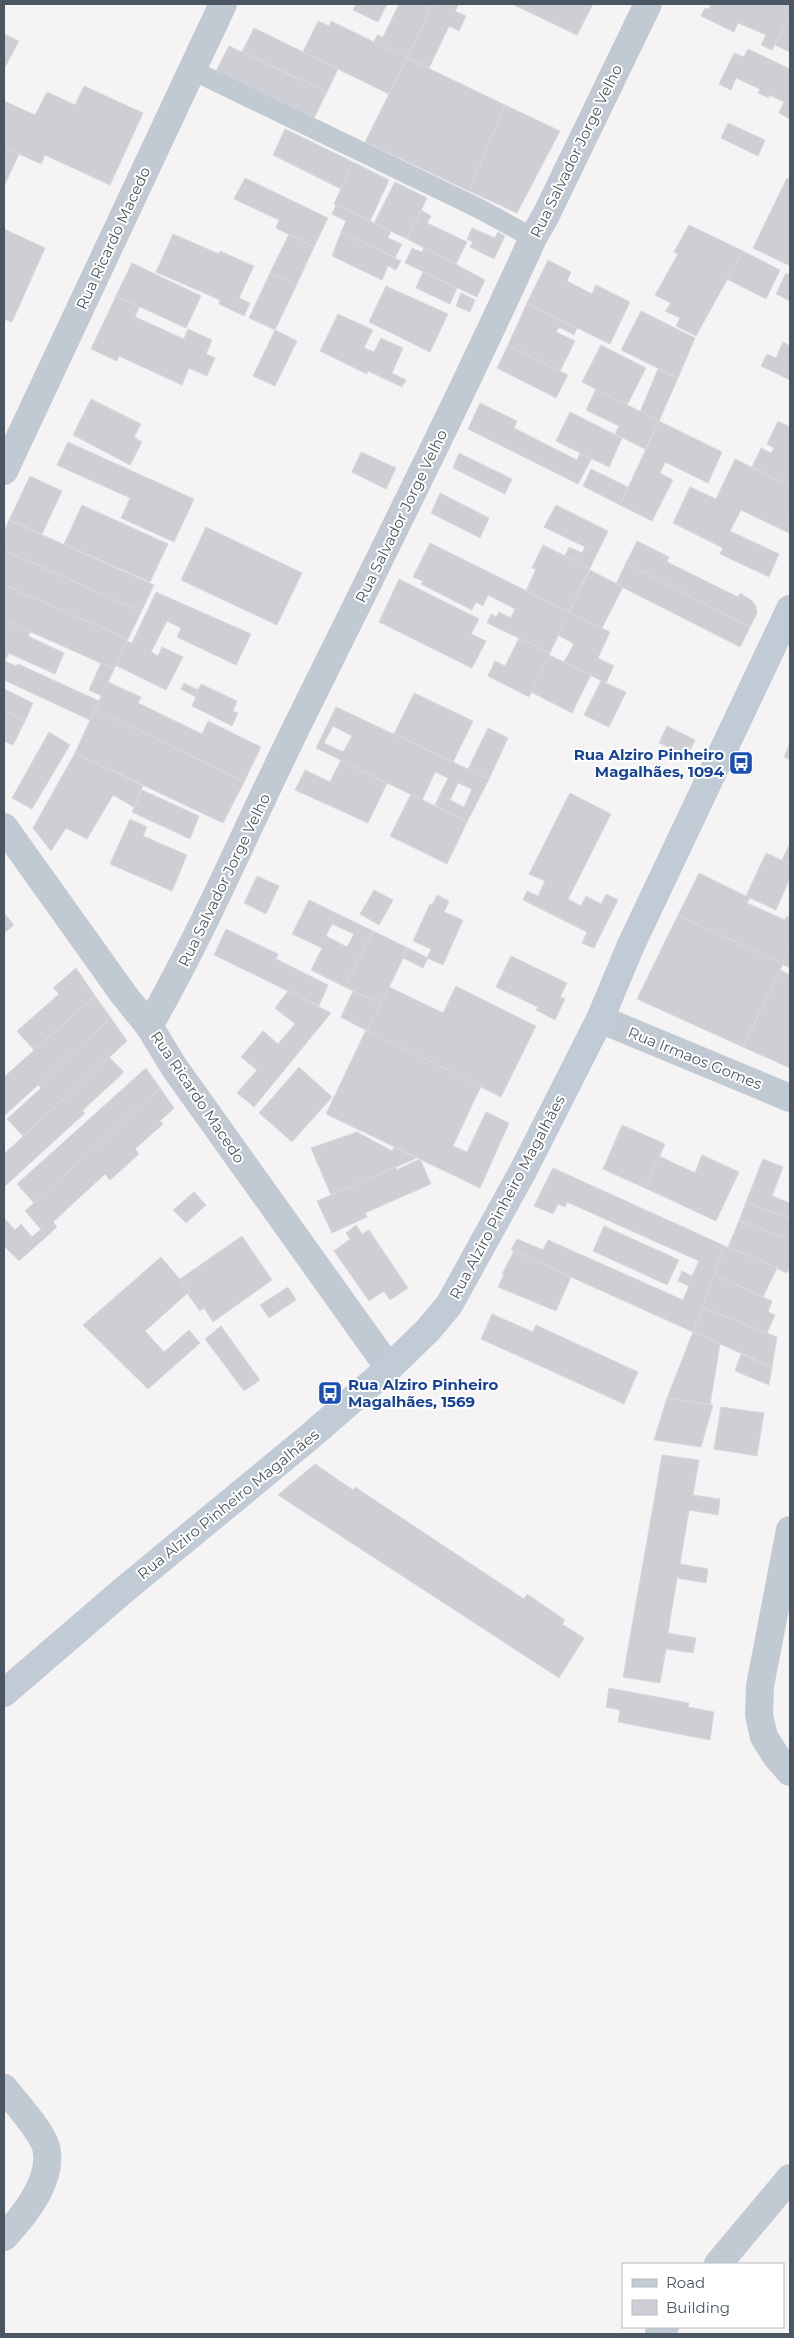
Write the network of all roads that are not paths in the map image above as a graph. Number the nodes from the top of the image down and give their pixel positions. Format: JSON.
{"nodes":[{"id":1,"x":223,"y":4,"type":"edge"},
{"id":2,"x":648,"y":4,"type":"edge"},
{"id":3,"x":192,"y":70,"type":"junction"},
{"id":4,"x":533,"y":238,"type":"junction"},
{"id":5,"x":4,"y":472,"type":"edge"},
{"id":6,"x":790,"y":608,"type":"edge"},
{"id":7,"x":4,"y":827,"type":"edge"},
{"id":8,"x":600,"y":1019,"type":"junction"},
{"id":9,"x":150,"y":1026,"type":"junction"},
{"id":10,"x":790,"y":1098,"type":"edge"},
{"id":11,"x":389,"y":1368,"type":"junction"},
{"id":12,"x":790,"y":1530,"type":"edge"},
{"id":13,"x":4,"y":1693,"type":"edge"},
{"id":14,"x":790,"y":1772,"type":"edge"},
{"id":15,"x":4,"y":2088,"type":"edge"},
{"id":16,"x":790,"y":2178,"type":"edge"},
{"id":17,"x":4,"y":2238,"type":"edge"},
{"id":18,"x":719,"y":2263,"type":"edge"}],
"edges":[{"from":1,"to":3,"type":"street","name":"Rua Ricardo Macedo"},
{"from":2,"to":4,"type":"street","name":"Rua Salvador Jorge Velho"},
{"from":3,"to":4,"type":"lane"},
{"from":3,"to":5,"type":"street","name":"Rua Ricardo Macedo"},
{"from":4,"to":9,"type":"street","name":"Rua Salvador Jorge Velho"},
{"from":6,"to":8,"type":"street","name":"Rua Alziro Pinheiro Magalhães"},
{"from":7,"to":9,"type":"street","name":"Rua Ricardo Macedo"},
{"from":8,"to":10,"type":"street","name":"Rua Irmaos Gomes"},
{"from":8,"to":11,"type":"street","name":"Rua Alziro Pinheiro Magalhães"},
{"from":9,"to":11,"type":"street","name":"Rua Ricardo Macedo"},
{"from":11,"to":13,"type":"street","name":"Rua Alziro Pinheiro Magalhães"},
{"from":12,"to":14,"type":"street"},
{"from":15,"to":17,"type":"street"},
{"from":16,"to":18,"type":"street"}]}
